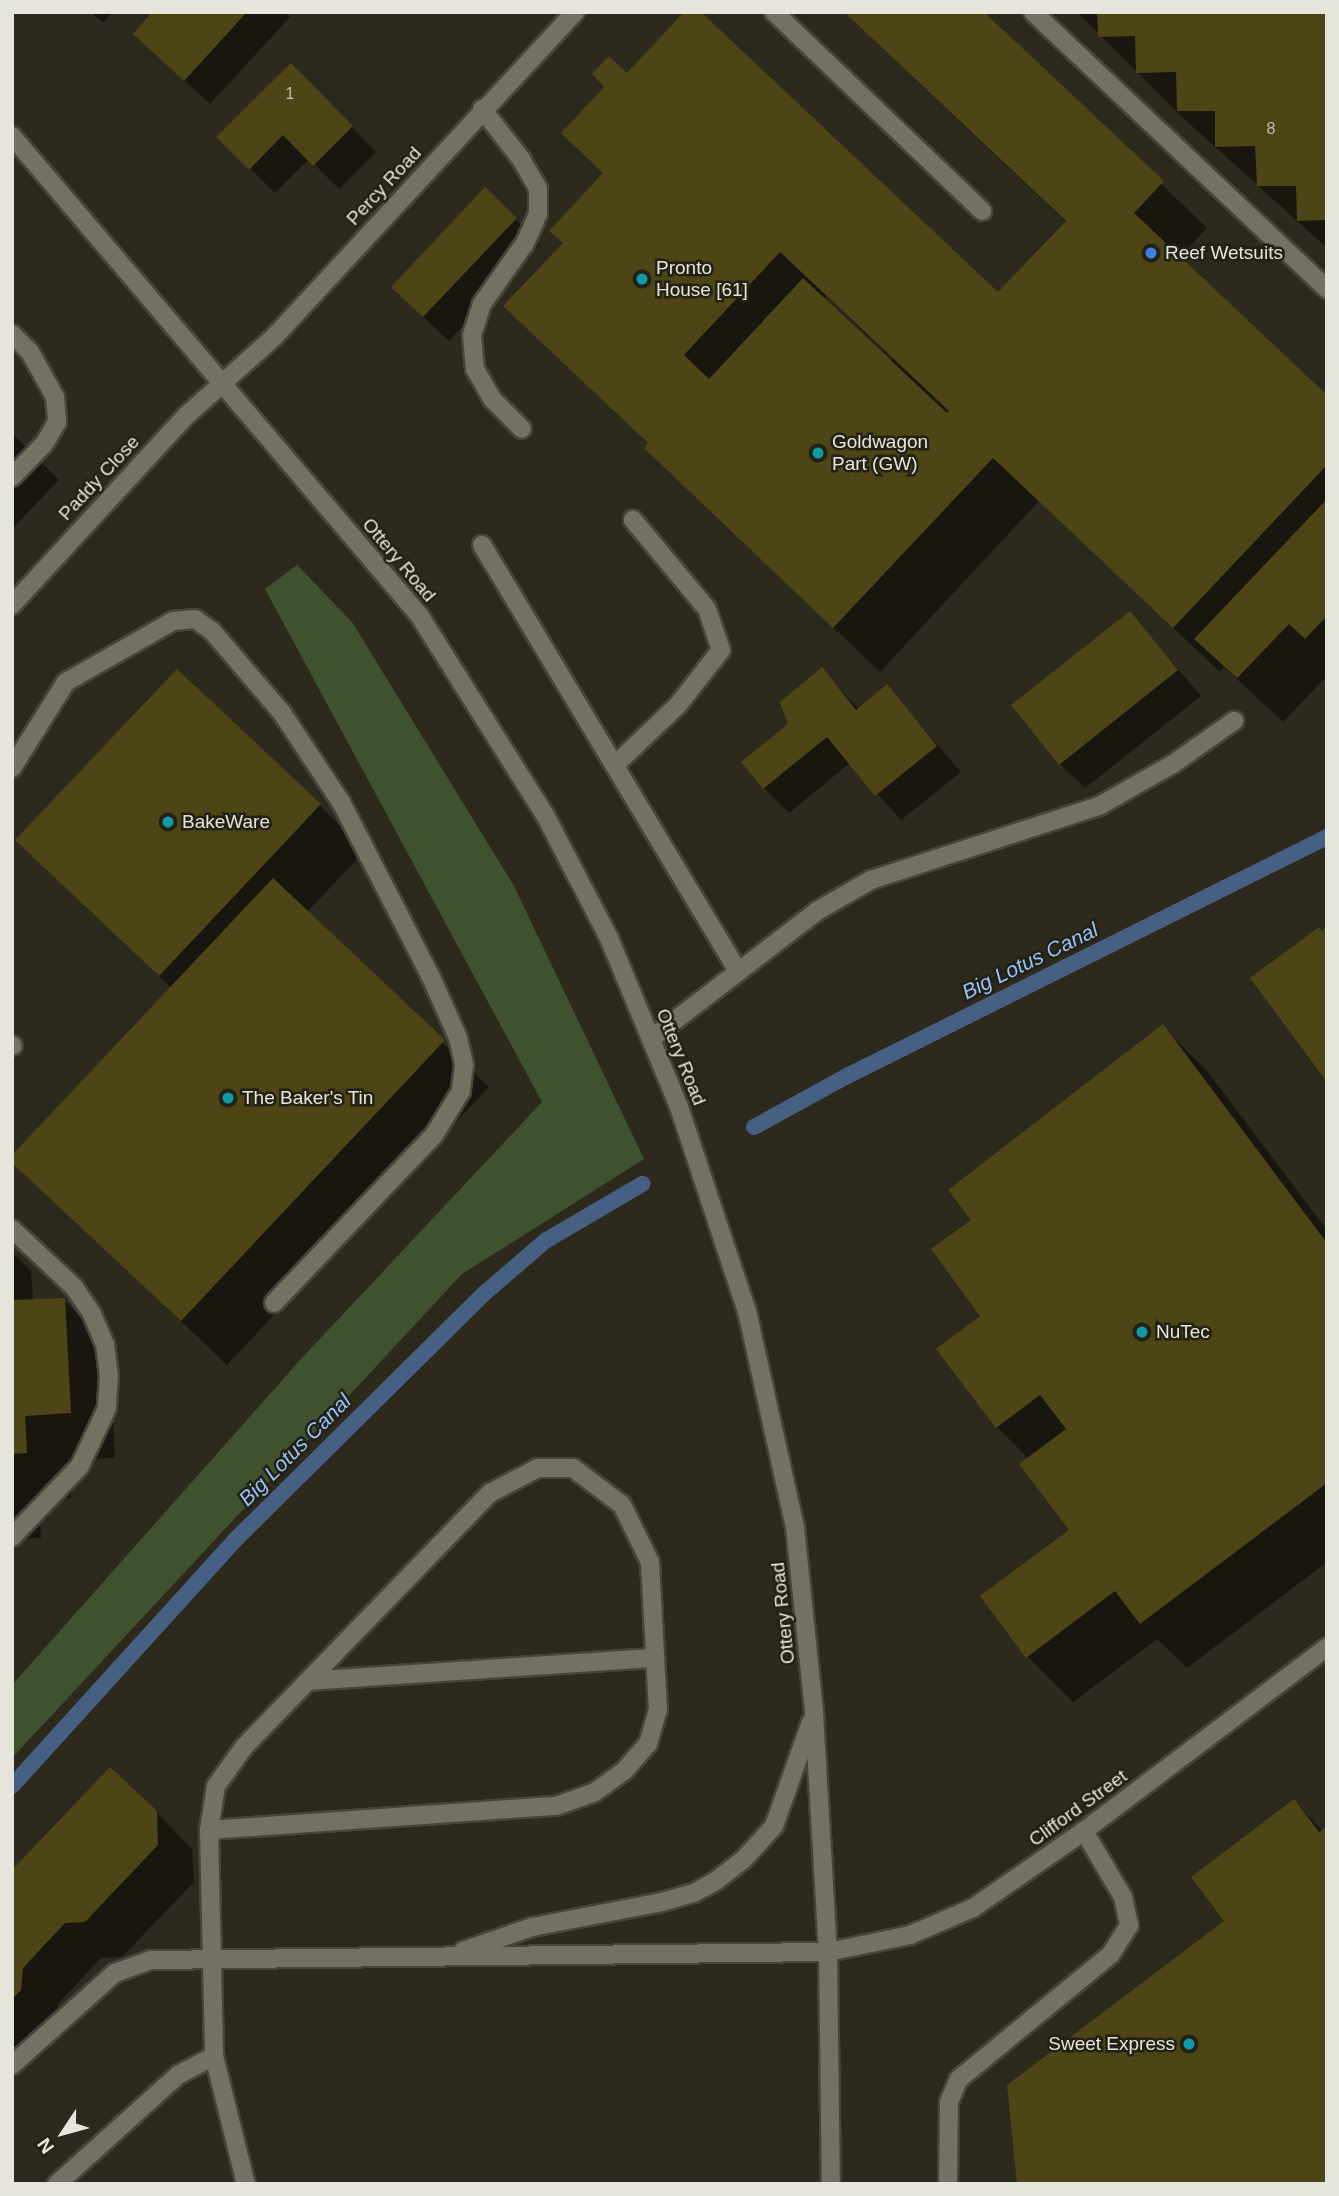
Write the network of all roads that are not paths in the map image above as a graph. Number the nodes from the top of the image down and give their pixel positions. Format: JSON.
{"nodes":[{"id":1,"x":575,"y":12,"type":"edge"},
{"id":2,"x":774,"y":12,"type":"edge"},
{"id":3,"x":1033,"y":12,"type":"edge"},
{"id":4,"x":482,"y":109,"type":"junction"},
{"id":5,"x":12,"y":136,"type":"edge"},
{"id":6,"x":982,"y":211,"type":"dead end"},
{"id":7,"x":1327,"y":289,"type":"edge"},
{"id":8,"x":12,"y":334,"type":"edge"},
{"id":9,"x":220,"y":384,"type":"junction"},
{"id":10,"x":522,"y":429,"type":"dead end"},
{"id":11,"x":12,"y":477,"type":"edge"},
{"id":12,"x":633,"y":520,"type":"dead end"},
{"id":13,"x":482,"y":545,"type":"dead end"},
{"id":14,"x":12,"y":605,"type":"edge"},
{"id":15,"x":1234,"y":720,"type":"dead end"},
{"id":16,"x":616,"y":764,"type":"junction"},
{"id":17,"x":12,"y":768,"type":"edge"},
{"id":18,"x":739,"y":971,"type":"junction"},
{"id":19,"x":651,"y":1039,"type":"junction"},
{"id":20,"x":12,"y":1229,"type":"edge"},
{"id":21,"x":274,"y":1303,"type":"dead end"},
{"id":22,"x":12,"y":1537,"type":"edge"},
{"id":23,"x":1327,"y":1647,"type":"edge"},
{"id":24,"x":655,"y":1658,"type":"junction"},
{"id":25,"x":308,"y":1681,"type":"junction"},
{"id":26,"x":814,"y":1712,"type":"junction"},
{"id":27,"x":209,"y":1830,"type":"junction"},
{"id":28,"x":1084,"y":1831,"type":"junction"},
{"id":29,"x":828,"y":1952,"type":"junction"},
{"id":30,"x":446,"y":1957,"type":"junction"},
{"id":31,"x":208,"y":1960,"type":"junction"},
{"id":32,"x":214,"y":2056,"type":"junction"},
{"id":33,"x":12,"y":2065,"type":"edge"},
{"id":34,"x":57,"y":2184,"type":"edge"},
{"id":35,"x":246,"y":2184,"type":"edge"},
{"id":36,"x":831,"y":2184,"type":"edge"},
{"id":37,"x":948,"y":2184,"type":"edge"}],
"edges":[{"from":1,"to":4,"type":"street","name":"Percy Road"},
{"from":2,"to":6,"type":"street"},
{"from":3,"to":7,"type":"street"},
{"from":4,"to":9,"type":"street","name":"Percy Road"},
{"from":4,"to":10,"type":"street"},
{"from":5,"to":9,"type":"street","name":"Ottery Road"},
{"from":8,"to":11,"type":"street"},
{"from":9,"to":14,"type":"street","name":"Paddy Close"},
{"from":9,"to":19,"type":"street","name":"Ottery Road"},
{"from":12,"to":16,"type":"street"},
{"from":13,"to":16,"type":"street"},
{"from":15,"to":18,"type":"street"},
{"from":16,"to":18,"type":"street"},
{"from":17,"to":21,"type":"street"},
{"from":18,"to":19,"type":"street"},
{"from":19,"to":26,"type":"street","name":"Ottery Road"},
{"from":20,"to":22,"type":"street"},
{"from":23,"to":28,"type":"street","name":"Clifford Street"},
{"from":24,"to":25,"type":"street"},
{"from":24,"to":25,"type":"street"},
{"from":24,"to":27,"type":"street"},
{"from":25,"to":27,"type":"street"},
{"from":26,"to":29,"type":"street","name":"Ottery Road"},
{"from":26,"to":30,"type":"street"},
{"from":27,"to":31,"type":"street"},
{"from":28,"to":29,"type":"street","name":"Clifford Street"},
{"from":28,"to":37,"type":"street"},
{"from":29,"to":30,"type":"street","name":"Clifford Street"},
{"from":29,"to":36,"type":"street","name":"Ottery Road"},
{"from":30,"to":31,"type":"street","name":"Clifford Street"},
{"from":31,"to":32,"type":"street"},
{"from":31,"to":33,"type":"street","name":"Clifford Street"},
{"from":32,"to":34,"type":"street"},
{"from":32,"to":35,"type":"street"}]}
